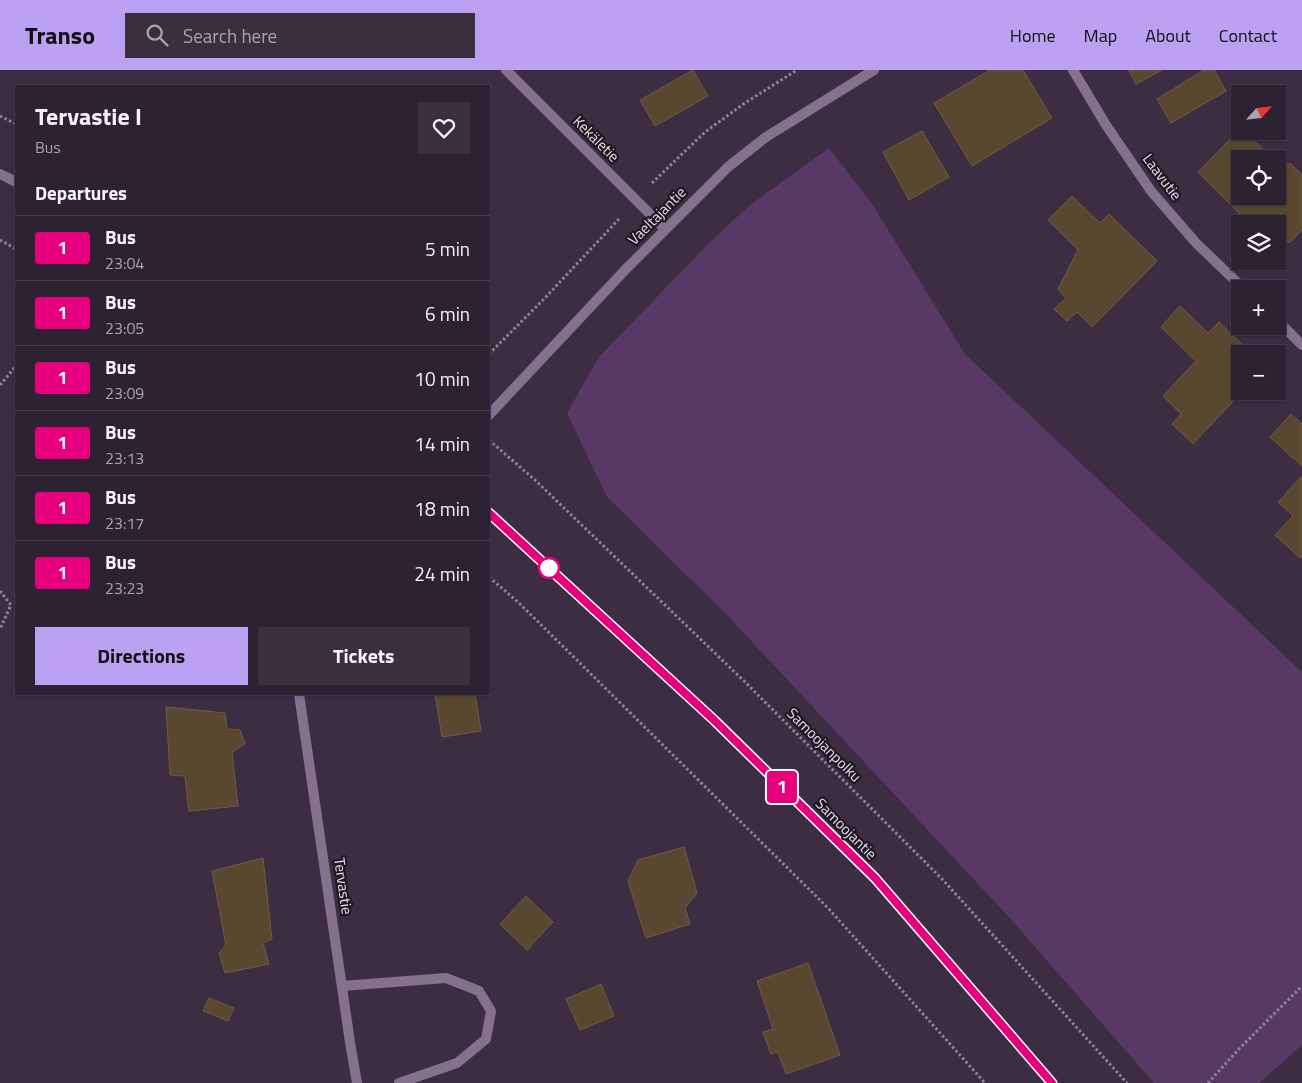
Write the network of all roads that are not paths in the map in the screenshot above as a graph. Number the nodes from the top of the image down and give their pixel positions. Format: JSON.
{"nodes":[{"id":1,"x":506,"y":70,"type":"edge"},
{"id":2,"x":874,"y":70,"type":"edge"},
{"id":3,"x":1073,"y":70,"type":"edge"},
{"id":4,"x":0,"y":174,"type":"edge"},
{"id":5,"x":15,"y":182,"type":"edge"},
{"id":6,"x":665,"y":230,"type":"junction"},
{"id":7,"x":1235,"y":280,"type":"edge"},
{"id":8,"x":1286,"y":329,"type":"edge"},
{"id":9,"x":1302,"y":345,"type":"edge"},
{"id":10,"x":490,"y":414,"type":"edge"},
{"id":11,"x":490,"y":514,"type":"edge"},
{"id":12,"x":299,"y":695,"type":"edge"},
{"id":13,"x":342,"y":986,"type":"junction"},
{"id":14,"x":358,"y":1083,"type":"edge"},
{"id":15,"x":399,"y":1083,"type":"edge"},
{"id":16,"x":1052,"y":1083,"type":"edge"}],
"edges":[{"from":1,"to":6,"type":"street","name":"Kekäletie"},
{"from":2,"to":6,"type":"street","name":"Vaeltajantie"},
{"from":3,"to":7,"type":"street","name":"Laavutie"},
{"from":4,"to":5,"type":"street"},
{"from":6,"to":10,"type":"street","name":"Vaeltajantie"},
{"from":8,"to":9,"type":"street"},
{"from":11,"to":16,"type":"street","name":"Samoojantie"},
{"from":12,"to":13,"type":"street","name":"Tervastie"},
{"from":13,"to":14,"type":"street","name":"Tervastie"},
{"from":13,"to":15,"type":"street"}]}
